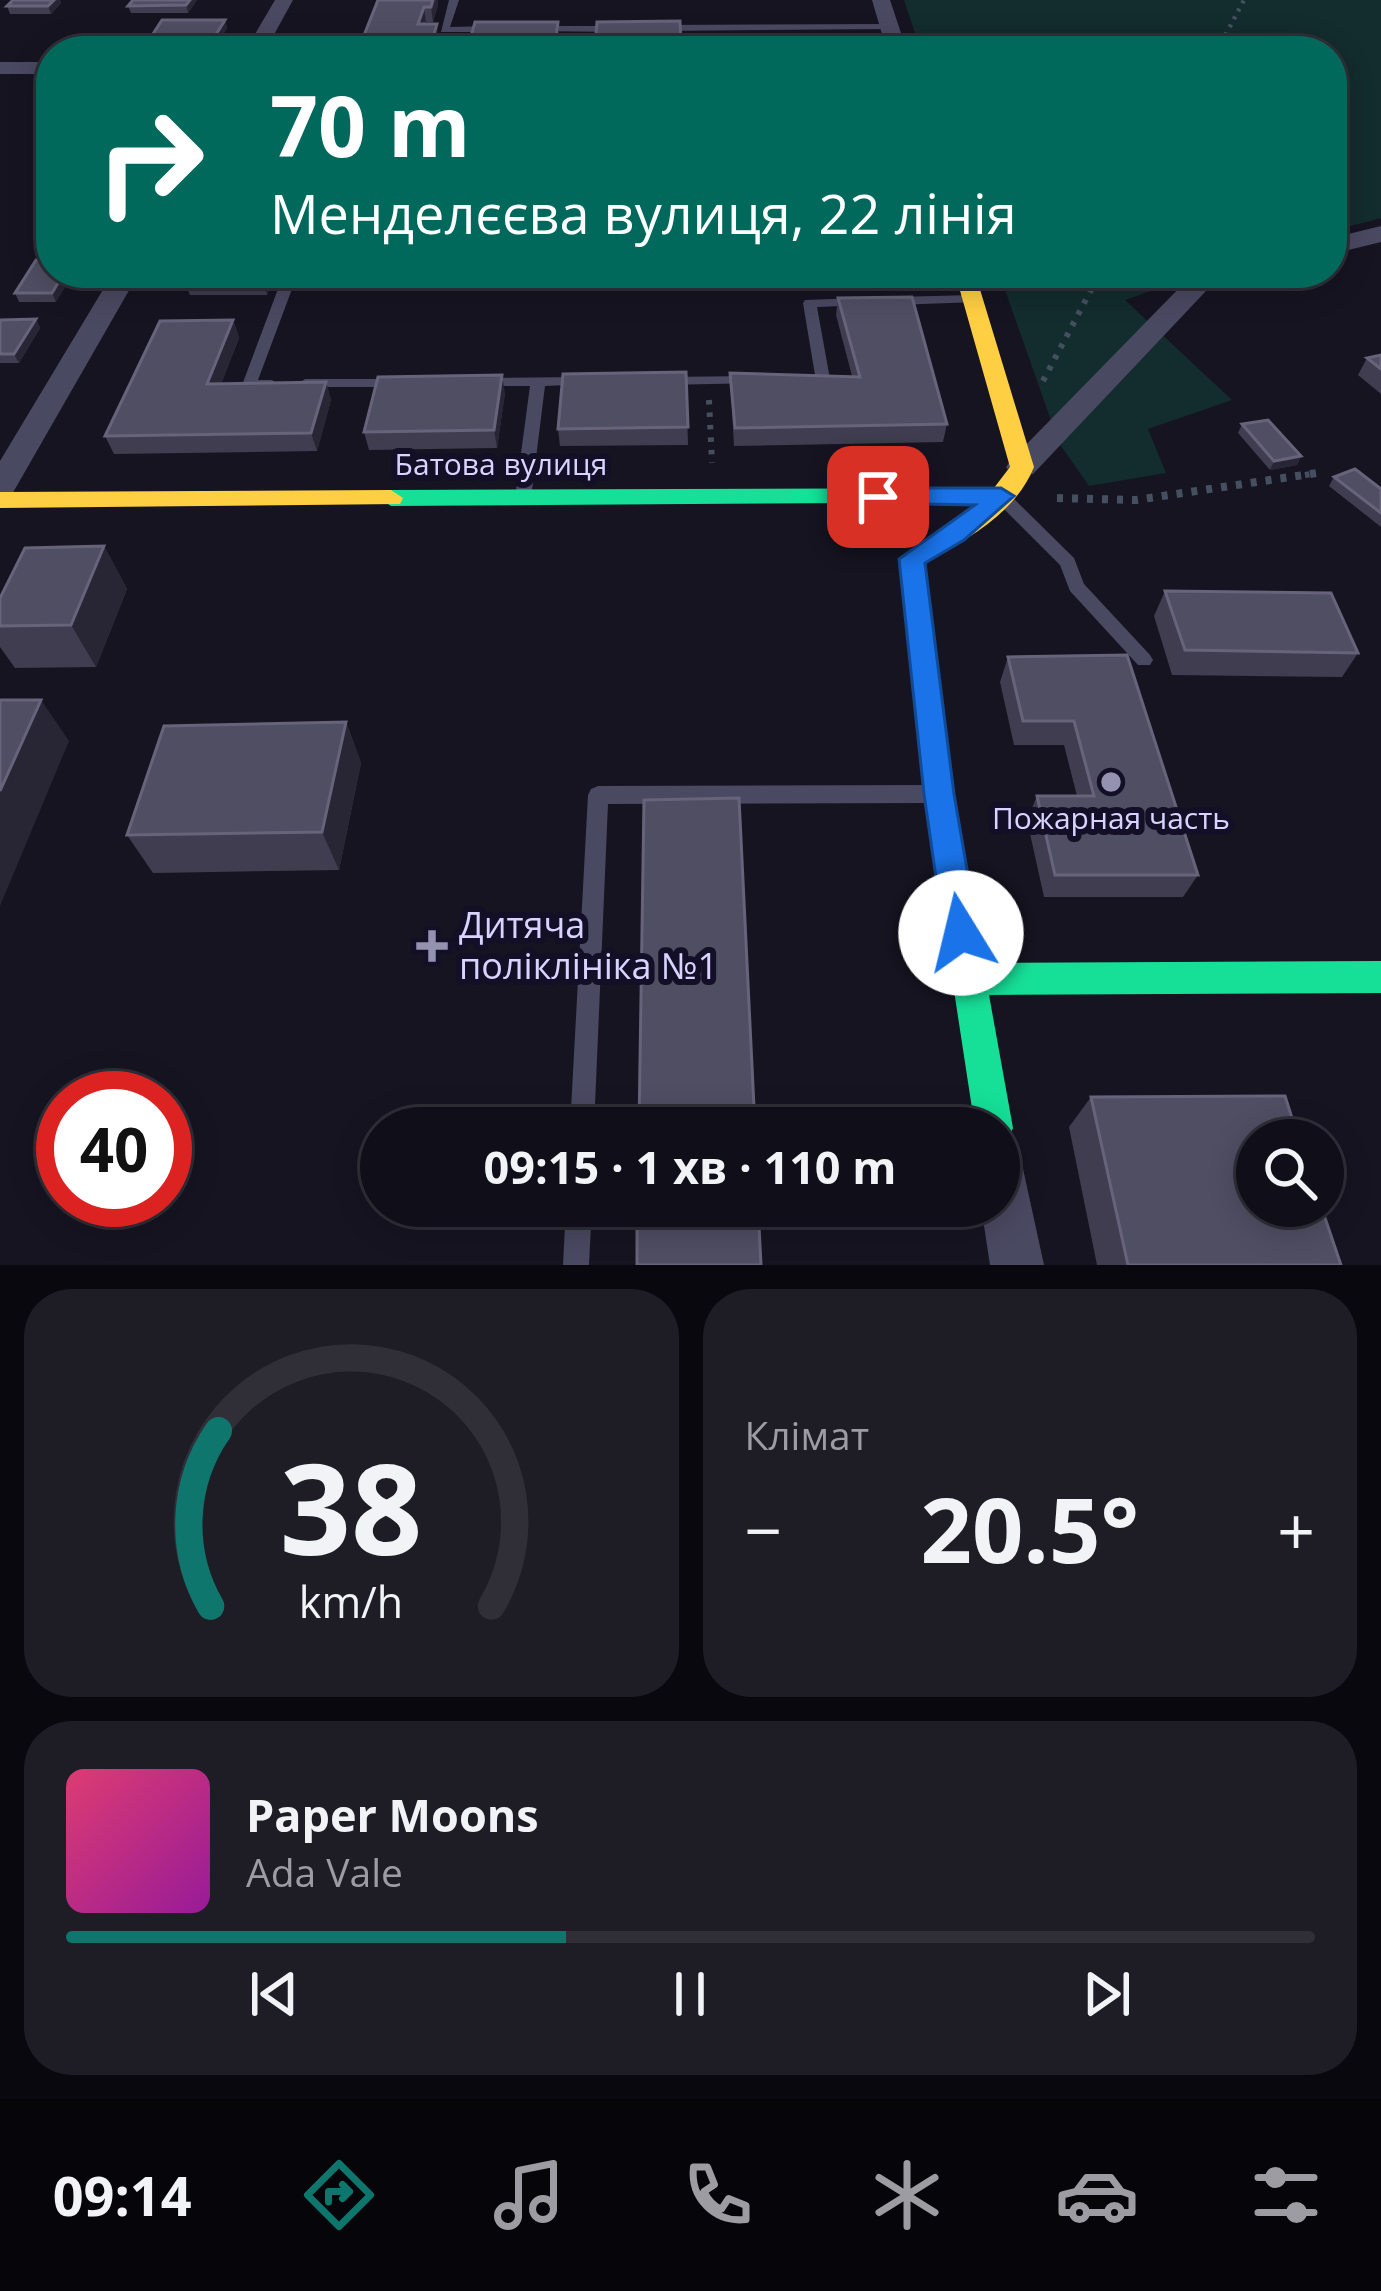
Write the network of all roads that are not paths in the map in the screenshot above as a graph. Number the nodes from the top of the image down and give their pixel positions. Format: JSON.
{"nodes":[{"id":1,"x":284,"y":0,"type":"edge"},
{"id":2,"x":454,"y":0,"type":"edge"},
{"id":3,"x":881,"y":0,"type":"edge"},
{"id":4,"x":889,"y":27,"type":"junction"},
{"id":5,"x":631,"y":28,"type":"edge"},
{"id":6,"x":655,"y":28,"type":"edge"},
{"id":7,"x":263,"y":36,"type":"edge"},
{"id":8,"x":892,"y":36,"type":"edge"},
{"id":9,"x":0,"y":68,"type":"edge"},
{"id":10,"x":36,"y":68,"type":"edge"},
{"id":11,"x":1381,"y":234,"type":"edge"},
{"id":12,"x":1347,"y":242,"type":"edge"},
{"id":13,"x":117,"y":288,"type":"edge"},
{"id":14,"x":285,"y":288,"type":"edge"},
{"id":15,"x":950,"y":288,"type":"edge"},
{"id":16,"x":970,"y":288,"type":"edge"},
{"id":17,"x":1194,"y":288,"type":"edge"},
{"id":18,"x":602,"y":381,"type":"edge"},
{"id":19,"x":644,"y":381,"type":"edge"},
{"id":20,"x":471,"y":382,"type":"edge"},
{"id":21,"x":538,"y":382,"type":"junction"},
{"id":22,"x":427,"y":383,"type":"edge"},
{"id":23,"x":1022,"y":467,"type":"junction"},
{"id":24,"x":0,"y":488,"type":"edge"},
{"id":25,"x":1001,"y":496,"type":"junction"},
{"id":26,"x":524,"y":498,"type":"junction"},
{"id":27,"x":0,"y":500,"type":"edge"},
{"id":28,"x":1144,"y":660,"type":"dead end"},
{"id":29,"x":939,"y":794,"type":"junction"},
{"id":30,"x":1381,"y":977,"type":"edge"},
{"id":31,"x":969,"y":979,"type":"junction"},
{"id":32,"x":583,"y":1107,"type":"edge"},
{"id":33,"x":990,"y":1107,"type":"edge"},
{"id":34,"x":578,"y":1227,"type":"edge"},
{"id":35,"x":1011,"y":1227,"type":"edge"},
{"id":36,"x":576,"y":1265,"type":"edge"},
{"id":37,"x":1017,"y":1265,"type":"edge"}],
"edges":[{"from":1,"to":7,"type":"street"},
{"from":2,"to":5,"type":"lane"},
{"from":3,"to":4,"type":"street"},
{"from":4,"to":6,"type":"lane"},
{"from":4,"to":8,"type":"street"},
{"from":9,"to":10,"type":"street"},
{"from":11,"to":12,"type":"street"},
{"from":13,"to":24,"type":"street"},
{"from":14,"to":22,"type":"lane"},
{"from":15,"to":19,"type":"lane"},
{"from":16,"to":23,"type":"street"},
{"from":17,"to":23,"type":"street"},
{"from":18,"to":21,"type":"lane"},
{"from":20,"to":21,"type":"lane"},
{"from":21,"to":26,"type":"lane"},
{"from":23,"to":25,"type":"street"},
{"from":25,"to":26,"type":"street","name":"Батова вулиця"},
{"from":25,"to":28,"type":"lane"},
{"from":25,"to":29,"type":"street"},
{"from":26,"to":27,"type":"street","name":"Батова вулиця"},
{"from":29,"to":31,"type":"street"},
{"from":29,"to":32,"type":"lane"},
{"from":30,"to":31,"type":"street"},
{"from":31,"to":33,"type":"street"},
{"from":34,"to":36,"type":"lane"},
{"from":35,"to":37,"type":"street"}]}
